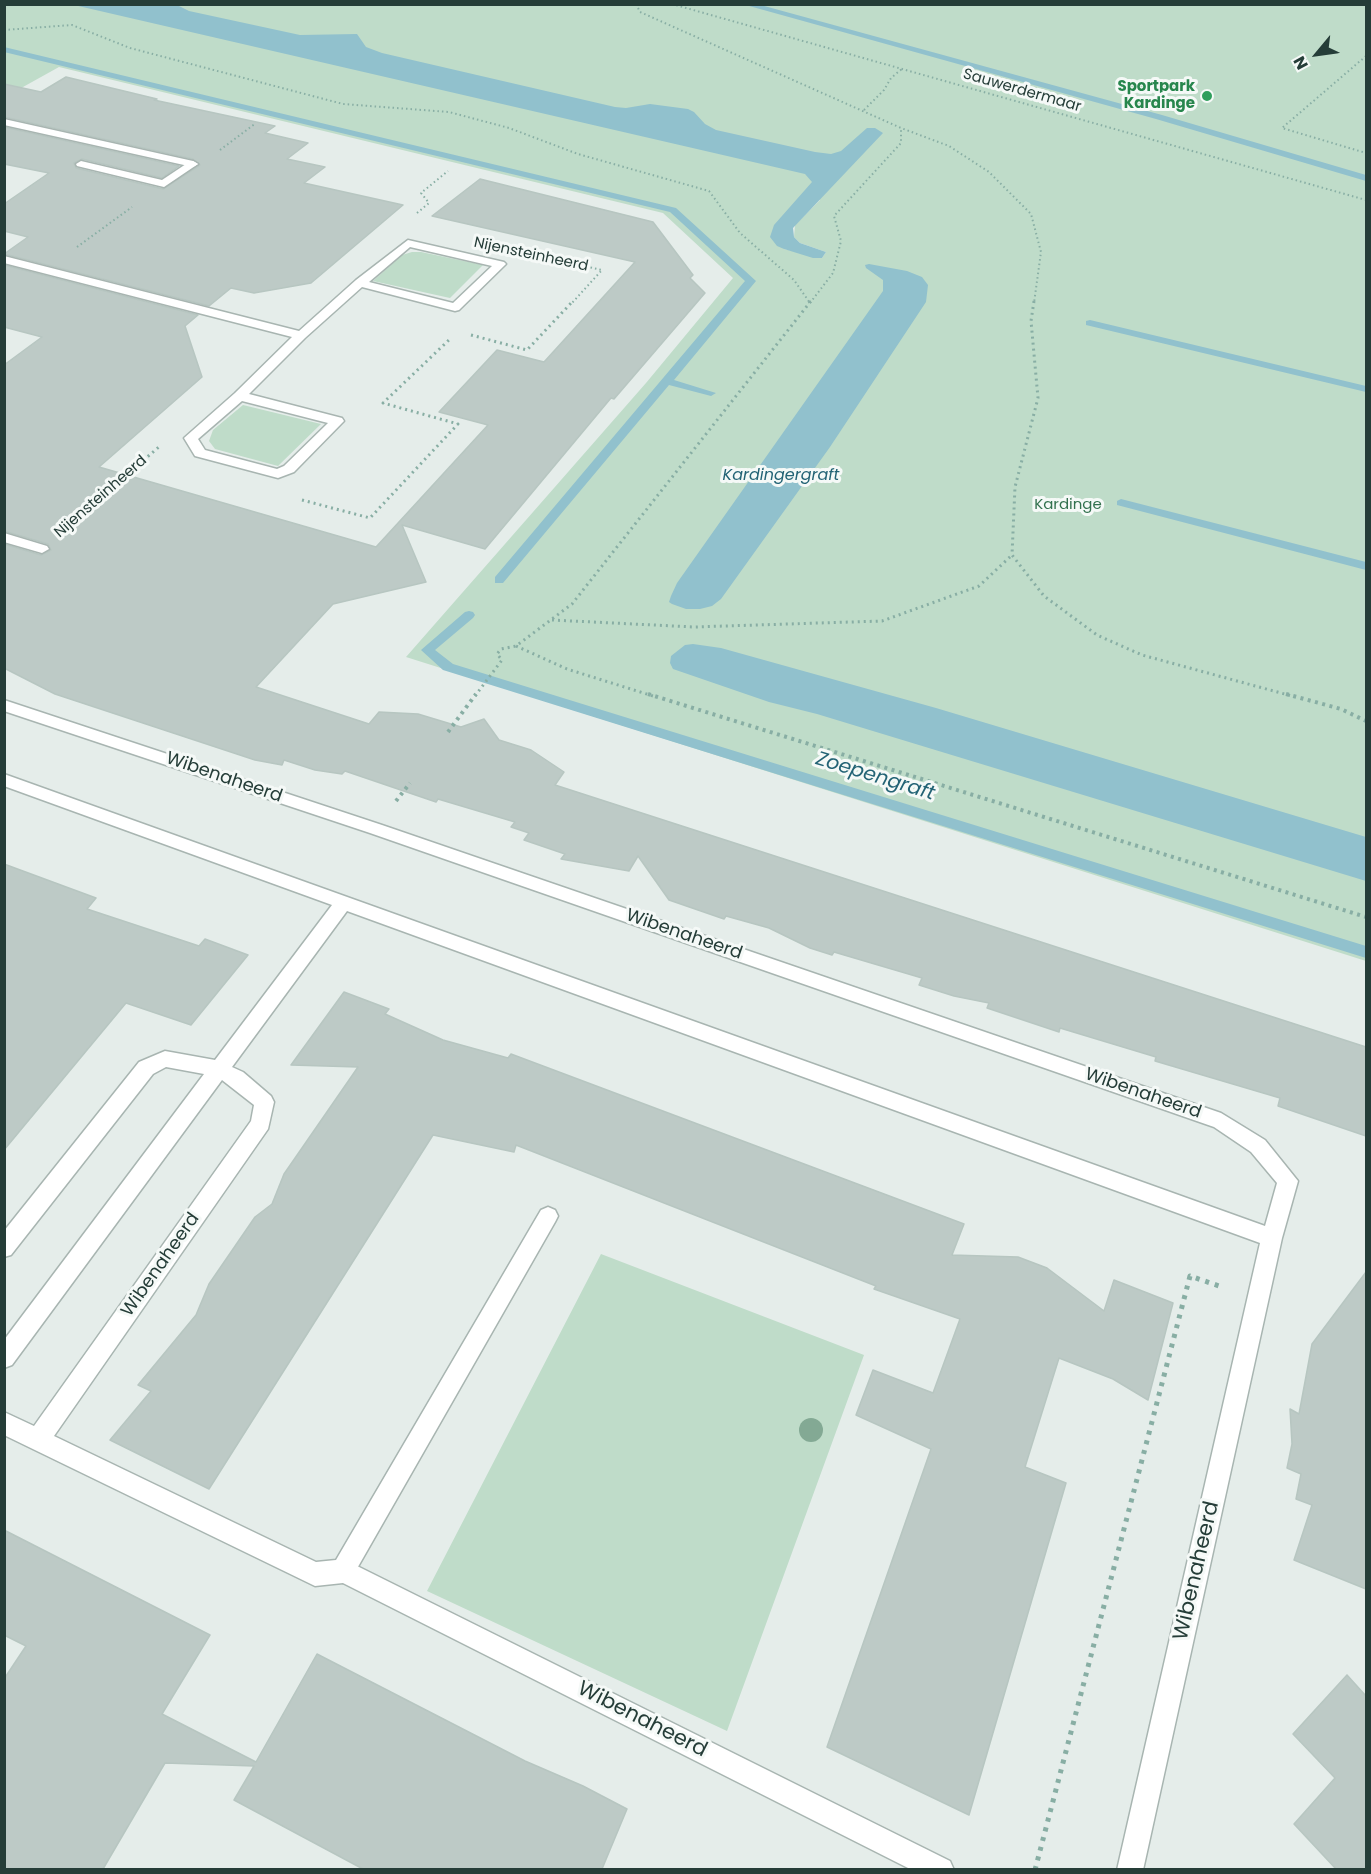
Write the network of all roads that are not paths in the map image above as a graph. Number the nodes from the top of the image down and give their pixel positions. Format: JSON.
{"nodes":[{"id":1,"x":4,"y":122,"type":"edge"},
{"id":2,"x":81,"y":164,"type":"dead end"},
{"id":3,"x":4,"y":259,"type":"edge"},
{"id":4,"x":360,"y":283,"type":"junction"},
{"id":5,"x":301,"y":335,"type":"junction"},
{"id":6,"x":240,"y":396,"type":"junction"},
{"id":7,"x":4,"y":537,"type":"edge"},
{"id":8,"x":42,"y":549,"type":"road end"},
{"id":9,"x":4,"y":705,"type":"edge"},
{"id":10,"x":4,"y":780,"type":"edge"},
{"id":11,"x":344,"y":902,"type":"junction"},
{"id":12,"x":219,"y":1069,"type":"junction"},
{"id":13,"x":548,"y":1216,"type":"dead end"},
{"id":14,"x":1272,"y":1238,"type":"junction"},
{"id":15,"x":4,"y":1248,"type":"edge"},
{"id":16,"x":4,"y":1358,"type":"edge"},
{"id":17,"x":4,"y":1423,"type":"edge"},
{"id":18,"x":38,"y":1439,"type":"junction"},
{"id":19,"x":343,"y":1571,"type":"junction"},
{"id":20,"x":941,"y":1869,"type":"edge"},
{"id":21,"x":1130,"y":1869,"type":"edge"}],
"edges":[{"from":1,"to":2,"type":"street"},
{"from":3,"to":5,"type":"street"},
{"from":4,"to":4,"type":"street","name":"Nijensteinheerd"},
{"from":4,"to":5,"type":"street"},
{"from":5,"to":6,"type":"street"},
{"from":6,"to":6,"type":"street"},
{"from":7,"to":8,"type":"street"},
{"from":9,"to":14,"type":"street","name":"Wibenaheerd"},
{"from":10,"to":11,"type":"street"},
{"from":11,"to":12,"type":"street"},
{"from":11,"to":14,"type":"street"},
{"from":12,"to":15,"type":"street","name":"Wibenaheerd"},
{"from":12,"to":16,"type":"street"},
{"from":12,"to":18,"type":"street","name":"Wibenaheerd"},
{"from":13,"to":19,"type":"street"},
{"from":14,"to":21,"type":"street","name":"Wibenaheerd"},
{"from":17,"to":18,"type":"street"},
{"from":18,"to":19,"type":"street"},
{"from":19,"to":20,"type":"street","name":"Wibenaheerd"}]}
